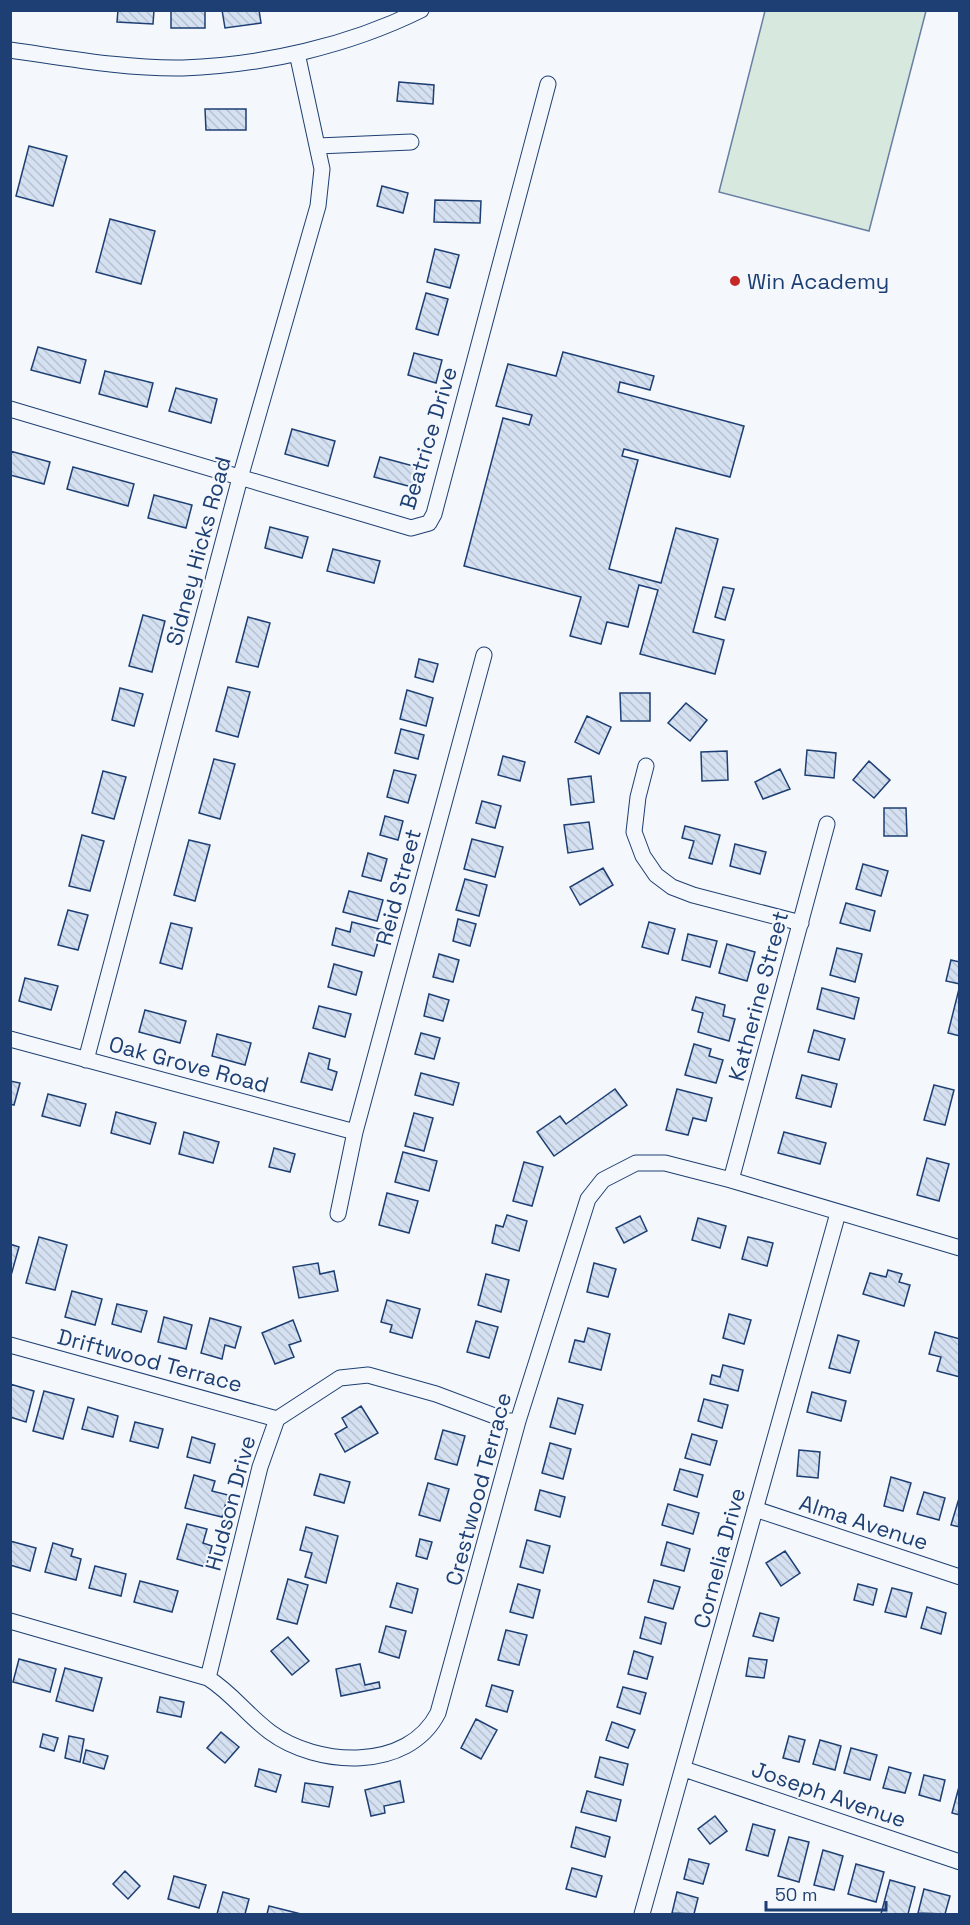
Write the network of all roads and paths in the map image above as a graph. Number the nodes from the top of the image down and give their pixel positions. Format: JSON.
{"nodes":[{"id":1,"x":419,"y":11,"type":"edge"},
{"id":2,"x":10,"y":50,"type":"edge"},
{"id":3,"x":297,"y":53,"type":"junction"},
{"id":4,"x":548,"y":84,"type":"dead end"},
{"id":5,"x":411,"y":142,"type":"dead end"},
{"id":6,"x":318,"y":146,"type":"junction"},
{"id":7,"x":10,"y":409,"type":"edge"},
{"id":8,"x":240,"y":478,"type":"junction"},
{"id":9,"x":484,"y":655,"type":"dead end"},
{"id":10,"x":646,"y":766,"type":"dead end"},
{"id":11,"x":828,"y":824,"type":"dead end"},
{"id":12,"x":801,"y":923,"type":"junction"},
{"id":13,"x":10,"y":1040,"type":"edge"},
{"id":14,"x":86,"y":1060,"type":"junction"},
{"id":15,"x":355,"y":1132,"type":"junction"},
{"id":16,"x":731,"y":1180,"type":"junction"},
{"id":17,"x":838,"y":1213,"type":"junction"},
{"id":18,"x":338,"y":1214,"type":"dead end"},
{"id":19,"x":960,"y":1248,"type":"edge"},
{"id":20,"x":10,"y":1345,"type":"edge"},
{"id":21,"x":278,"y":1419,"type":"junction"},
{"id":22,"x":518,"y":1421,"type":"junction"},
{"id":23,"x":755,"y":1509,"type":"junction"},
{"id":24,"x":960,"y":1577,"type":"edge"},
{"id":25,"x":10,"y":1621,"type":"edge"},
{"id":26,"x":208,"y":1678,"type":"junction"},
{"id":27,"x":684,"y":1769,"type":"junction"},
{"id":28,"x":960,"y":1862,"type":"edge"},
{"id":29,"x":642,"y":1914,"type":"edge"}],
"edges":[{"from":1,"to":3,"type":"street"},
{"from":2,"to":3,"type":"street"},
{"from":3,"to":6,"type":"street","name":"Sidney Hicks Road"},
{"from":4,"to":8,"type":"street","name":"Beatrice Drive"},
{"from":5,"to":6,"type":"street"},
{"from":6,"to":8,"type":"street","name":"Sidney Hicks Road"},
{"from":7,"to":8,"type":"street","name":"Beatrice Drive"},
{"from":8,"to":14,"type":"street","name":"Sidney Hicks Road"},
{"from":9,"to":15,"type":"street","name":"Reid Street"},
{"from":10,"to":12,"type":"street"},
{"from":11,"to":12,"type":"street","name":"Katherine Street"},
{"from":12,"to":16,"type":"street","name":"Katherine Street"},
{"from":13,"to":14,"type":"street","name":"Oak Grove Road"},
{"from":14,"to":15,"type":"street","name":"Oak Grove Road"},
{"from":15,"to":18,"type":"street","name":"Reid Street"},
{"from":16,"to":17,"type":"street","name":"Crestwood Terrace"},
{"from":16,"to":22,"type":"street","name":"Crestwood Terrace"},
{"from":17,"to":19,"type":"street","name":"Crestwood Terrace"},
{"from":17,"to":23,"type":"street","name":"Cornelia Drive"},
{"from":20,"to":21,"type":"street","name":"Driftwood Terrace"},
{"from":21,"to":22,"type":"street","name":"Hudson Drive"},
{"from":21,"to":26,"type":"street","name":"Hudson Drive"},
{"from":22,"to":26,"type":"street","name":"Crestwood Terrace"},
{"from":23,"to":24,"type":"street","name":"Alma Avenue"},
{"from":23,"to":27,"type":"street","name":"Cornelia Drive"},
{"from":25,"to":26,"type":"street","name":"Crestwood Terrace"},
{"from":27,"to":28,"type":"street","name":"Joseph Avenue"},
{"from":27,"to":29,"type":"street","name":"Cornelia Drive"}]}
